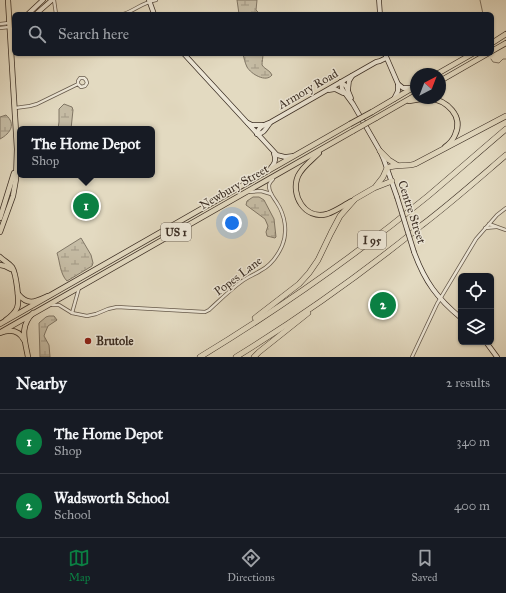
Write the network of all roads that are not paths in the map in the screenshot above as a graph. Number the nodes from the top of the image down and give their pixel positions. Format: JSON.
{"nodes":[{"id":1,"x":8,"y":0,"type":"edge"},
{"id":2,"x":43,"y":0,"type":"edge"},
{"id":3,"x":53,"y":0,"type":"edge"},
{"id":4,"x":156,"y":0,"type":"edge"},
{"id":5,"x":379,"y":0,"type":"edge"},
{"id":6,"x":149,"y":1,"type":"edge"},
{"id":7,"x":30,"y":12,"type":"edge"},
{"id":8,"x":38,"y":12,"type":"edge"},
{"id":9,"x":56,"y":12,"type":"edge"},
{"id":10,"x":128,"y":12,"type":"edge"},
{"id":11,"x":153,"y":12,"type":"edge"},
{"id":12,"x":380,"y":12,"type":"edge"},
{"id":13,"x":0,"y":24,"type":"edge"},
{"id":14,"x":12,"y":25,"type":"edge"},
{"id":15,"x":0,"y":28,"type":"edge"},
{"id":16,"x":506,"y":34,"type":"edge"},
{"id":17,"x":494,"y":42,"type":"edge"},
{"id":18,"x":506,"y":43,"type":"edge"},
{"id":19,"x":494,"y":50,"type":"edge"},
{"id":20,"x":13,"y":56,"type":"edge"},
{"id":21,"x":186,"y":56,"type":"edge"},
{"id":22,"x":384,"y":56,"type":"edge"},
{"id":23,"x":385,"y":56,"type":"edge"},
{"id":24,"x":468,"y":56,"type":"edge"},
{"id":25,"x":484,"y":56,"type":"edge"},
{"id":26,"x":378,"y":62,"type":"junction"},
{"id":27,"x":390,"y":67,"type":"junction"},
{"id":28,"x":446,"y":69,"type":"edge"},
{"id":29,"x":354,"y":74,"type":"junction"},
{"id":30,"x":446,"y":78,"type":"edge"},
{"id":31,"x":340,"y":82,"type":"junction"},
{"id":32,"x":78,"y":84,"type":"dead end"},
{"id":33,"x":398,"y":84,"type":"junction"},
{"id":34,"x":410,"y":87,"type":"edge"},
{"id":35,"x":410,"y":89,"type":"edge"},
{"id":36,"x":326,"y":90,"type":"junction"},
{"id":37,"x":346,"y":92,"type":"junction"},
{"id":38,"x":410,"y":98,"type":"edge"},
{"id":39,"x":393,"y":99,"type":"junction"},
{"id":40,"x":410,"y":101,"type":"edge"},
{"id":41,"x":403,"y":102,"type":"junction"},
{"id":42,"x":446,"y":104,"type":"edge"},
{"id":43,"x":15,"y":108,"type":"junction"},
{"id":44,"x":506,"y":116,"type":"edge"},
{"id":45,"x":246,"y":122,"type":"junction"},
{"id":46,"x":264,"y":127,"type":"junction"},
{"id":47,"x":506,"y":129,"type":"edge"},
{"id":48,"x":257,"y":134,"type":"junction"},
{"id":49,"x":268,"y":146,"type":"junction"},
{"id":50,"x":324,"y":148,"type":"junction"},
{"id":51,"x":442,"y":149,"type":"junction"},
{"id":52,"x":380,"y":151,"type":"junction"},
{"id":53,"x":273,"y":152,"type":"junction"},
{"id":54,"x":296,"y":155,"type":"junction"},
{"id":55,"x":506,"y":155,"type":"edge"},
{"id":56,"x":398,"y":165,"type":"junction"},
{"id":57,"x":387,"y":168,"type":"junction"},
{"id":58,"x":16,"y":170,"type":"junction"},
{"id":59,"x":264,"y":173,"type":"junction"},
{"id":60,"x":278,"y":174,"type":"junction"},
{"id":61,"x":392,"y":181,"type":"junction"},
{"id":62,"x":374,"y":188,"type":"junction"},
{"id":63,"x":246,"y":192,"type":"junction"},
{"id":64,"x":271,"y":194,"type":"junction"},
{"id":65,"x":355,"y":199,"type":"junction"},
{"id":66,"x":506,"y":208,"type":"edge"},
{"id":67,"x":0,"y":218,"type":"edge"},
{"id":68,"x":489,"y":224,"type":"junction"},
{"id":69,"x":496,"y":227,"type":"junction"},
{"id":70,"x":485,"y":228,"type":"junction"},
{"id":71,"x":506,"y":230,"type":"edge"},
{"id":72,"x":0,"y":232,"type":"edge"},
{"id":73,"x":0,"y":257,"type":"edge"},
{"id":74,"x":0,"y":265,"type":"edge"},
{"id":75,"x":14,"y":272,"type":"junction"},
{"id":76,"x":79,"y":288,"type":"junction"},
{"id":77,"x":18,"y":294,"type":"junction"},
{"id":78,"x":48,"y":296,"type":"junction"},
{"id":79,"x":440,"y":299,"type":"junction"},
{"id":80,"x":322,"y":300,"type":"junction"},
{"id":81,"x":46,"y":306,"type":"junction"},
{"id":82,"x":33,"y":313,"type":"junction"},
{"id":83,"x":72,"y":313,"type":"junction"},
{"id":84,"x":458,"y":315,"type":"edge"},
{"id":85,"x":6,"y":320,"type":"junction"},
{"id":86,"x":0,"y":324,"type":"edge"},
{"id":87,"x":0,"y":333,"type":"edge"},
{"id":88,"x":229,"y":339,"type":"junction"},
{"id":89,"x":25,"y":341,"type":"junction"},
{"id":90,"x":488,"y":345,"type":"edge"},
{"id":91,"x":28,"y":357,"type":"edge"},
{"id":92,"x":200,"y":357,"type":"edge"},
{"id":93,"x":236,"y":357,"type":"edge"},
{"id":94,"x":254,"y":357,"type":"edge"},
{"id":95,"x":412,"y":357,"type":"edge"},
{"id":96,"x":497,"y":357,"type":"edge"}],
"edges":[{"from":1,"to":14,"type":"main road"},
{"from":2,"to":7,"type":"main road"},
{"from":3,"to":8,"type":"main road"},
{"from":3,"to":9,"type":"street"},
{"from":4,"to":6,"type":"street"},
{"from":5,"to":12,"type":"main road"},
{"from":6,"to":10,"type":"street"},
{"from":6,"to":11,"type":"main road"},
{"from":13,"to":14,"type":"street"},
{"from":14,"to":15,"type":"street"},
{"from":16,"to":17,"type":"main road"},
{"from":18,"to":19,"type":"main road"},
{"from":20,"to":43,"type":"main road"},
{"from":21,"to":45,"type":"main road"},
{"from":22,"to":26,"type":"main road","name":"Armory Road"},
{"from":23,"to":27,"type":"main road"},
{"from":24,"to":28,"type":"main road"},
{"from":25,"to":30,"type":"main road"},
{"from":26,"to":27,"type":"main road"},
{"from":26,"to":29,"type":"main road","name":"Armory Road"},
{"from":27,"to":33,"type":"main road"},
{"from":29,"to":31,"type":"main road","name":"Armory Road"},
{"from":29,"to":37,"type":"main road"},
{"from":31,"to":36,"type":"main road","name":"Armory Road"},
{"from":31,"to":37,"type":"main road","name":"Centre Street"},
{"from":32,"to":43,"type":"street"},
{"from":33,"to":34,"type":"main road"},
{"from":33,"to":39,"type":"main road"},
{"from":35,"to":39,"type":"main road","name":"Newbury Street","number":"US 1"},
{"from":36,"to":37,"type":"main road"},
{"from":36,"to":46,"type":"main road","name":"Armory Road"},
{"from":37,"to":52,"type":"main road","name":"Centre Street"},
{"from":38,"to":41,"type":"main road","name":"Newbury Street","number":"US 1"},
{"from":39,"to":54,"type":"main road","name":"Newbury Street","number":"US 1","bridge":true},
{"from":40,"to":41,"type":"main road"},
{"from":41,"to":50,"type":"main road","name":"Newbury Street","number":"US 1","bridge":true},
{"from":42,"to":51,"type":"main road"},
{"from":43,"to":58,"type":"main road"},
{"from":44,"to":51,"type":"highway"},
{"from":45,"to":46,"type":"main road"},
{"from":45,"to":48,"type":"main road"},
{"from":46,"to":48,"type":"main road","name":"Armory Road"},
{"from":46,"to":49,"type":"main road"},
{"from":47,"to":88,"type":"highway","number":"I 95"},
{"from":48,"to":49,"type":"main road"},
{"from":49,"to":53,"type":"main road"},
{"from":50,"to":60,"type":"main road","name":"Newbury Street","number":"US 1"},
{"from":50,"to":65,"type":"main road"},
{"from":51,"to":56,"type":"highway"},
{"from":52,"to":56,"type":"highway"},
{"from":52,"to":57,"type":"main road","name":"Centre Street"},
{"from":53,"to":54,"type":"main road"},
{"from":53,"to":59,"type":"main road"},
{"from":54,"to":59,"type":"main road","name":"Newbury Street","number":"US 1"},
{"from":55,"to":80,"type":"highway","number":"I 95"},
{"from":56,"to":57,"type":"highway"},
{"from":57,"to":61,"type":"main road","name":"Centre Street"},
{"from":57,"to":62,"type":"highway"},
{"from":58,"to":67,"type":"main road"},
{"from":58,"to":72,"type":"main road"},
{"from":59,"to":78,"type":"main road","name":"Newbury Street","number":"US 1"},
{"from":60,"to":63,"type":"main road","name":"Newbury Street","number":"US 1"},
{"from":60,"to":64,"type":"street"},
{"from":61,"to":62,"type":"highway"},
{"from":61,"to":79,"type":"main road","name":"Centre Street","bridge":true},
{"from":62,"to":65,"type":"highway"},
{"from":63,"to":64,"type":"street"},
{"from":63,"to":76,"type":"main road","name":"Newbury Street","number":"US 1"},
{"from":64,"to":83,"type":"street","name":"Popes Lane"},
{"from":65,"to":88,"type":"highway"},
{"from":66,"to":68,"type":"street"},
{"from":68,"to":69,"type":"street"},
{"from":68,"to":70,"type":"street"},
{"from":69,"to":70,"type":"street"},
{"from":69,"to":71,"type":"street"},
{"from":70,"to":79,"type":"street"},
{"from":73,"to":75,"type":"main road"},
{"from":74,"to":75,"type":"main road"},
{"from":75,"to":77,"type":"main road"},
{"from":76,"to":81,"type":"main road","name":"Newbury Street","number":"US 1"},
{"from":76,"to":83,"type":"street"},
{"from":77,"to":78,"type":"main road"},
{"from":77,"to":85,"type":"main road"},
{"from":78,"to":85,"type":"main road","name":"Newbury Street","number":"US 1"},
{"from":79,"to":84,"type":"main road","name":"Centre Street"},
{"from":79,"to":95,"type":"street"},
{"from":80,"to":93,"type":"highway","number":"I 95"},
{"from":80,"to":94,"type":"highway"},
{"from":81,"to":82,"type":"main road","name":"Newbury Street","number":"US 1"},
{"from":81,"to":83,"type":"street","name":"Popes Lane"},
{"from":82,"to":87,"type":"main road","name":"Newbury Street","number":"US 1"},
{"from":82,"to":89,"type":"main road"},
{"from":85,"to":86,"type":"main road","name":"Newbury Street","number":"US 1"},
{"from":87,"to":89,"type":"main road"},
{"from":88,"to":92,"type":"highway","number":"I 95"},
{"from":89,"to":91,"type":"main road"},
{"from":90,"to":96,"type":"main road"}]}
